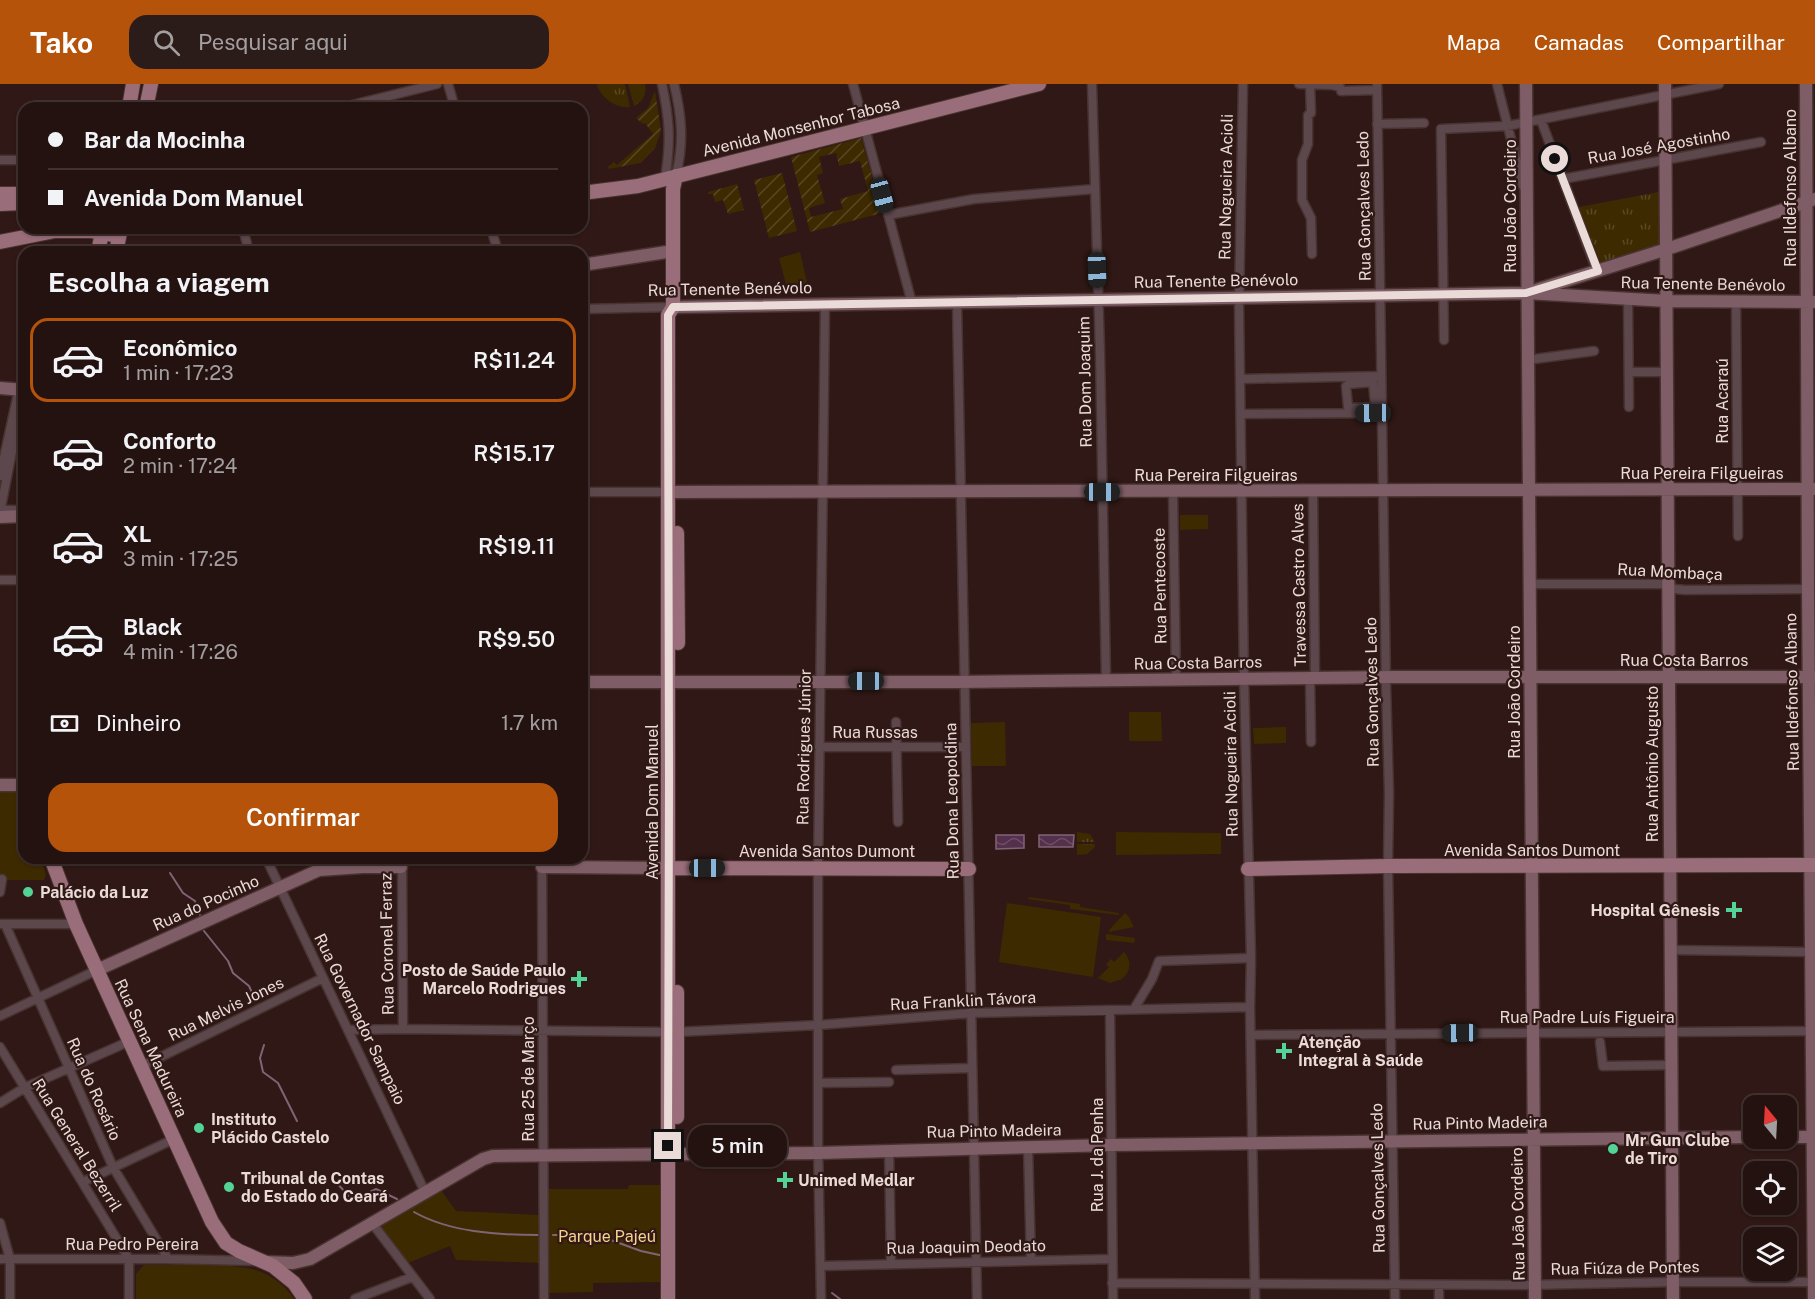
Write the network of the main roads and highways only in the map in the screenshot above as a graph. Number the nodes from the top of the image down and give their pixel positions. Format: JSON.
{"nodes":[{"id":1,"x":133,"y":84,"type":"edge"},
{"id":2,"x":151,"y":84,"type":"edge"},
{"id":3,"x":1039,"y":84,"type":"edge"},
{"id":4,"x":130,"y":102,"type":"edge"},
{"id":5,"x":147,"y":102,"type":"edge"},
{"id":6,"x":671,"y":179,"type":"junction"},
{"id":7,"x":588,"y":184,"type":"edge"},
{"id":8,"x":588,"y":192,"type":"edge"},
{"id":9,"x":0,"y":194,"type":"edge"},
{"id":10,"x":18,"y":194,"type":"edge"},
{"id":11,"x":18,"y":203,"type":"edge"},
{"id":12,"x":0,"y":204,"type":"edge"},
{"id":13,"x":40,"y":234,"type":"edge"},
{"id":14,"x":0,"y":242,"type":"edge"},
{"id":15,"x":53,"y":864,"type":"edge"},
{"id":16,"x":1813,"y":865,"type":"edge"},
{"id":17,"x":673,"y":868,"type":"junction"},
{"id":18,"x":969,"y":869,"type":"road end"},
{"id":19,"x":1248,"y":869,"type":"road end"},
{"id":20,"x":673,"y":1155,"type":"junction"},
{"id":21,"x":305,"y":1299,"type":"edge"},
{"id":22,"x":668,"y":1299,"type":"edge"},
{"id":23,"x":677,"y":1299,"type":"edge"}],
"edges":[{"from":1,"to":4,"type":"main road"},
{"from":2,"to":5,"type":"main road"},
{"from":3,"to":6,"type":"main road","name":"Avenida Monsenhor Tabosa"},
{"from":6,"to":7,"type":"main road"},
{"from":6,"to":8,"type":"main road"},
{"from":6,"to":17,"type":"main road","name":"Avenida Dom Manuel"},
{"from":9,"to":10,"type":"main road"},
{"from":11,"to":12,"type":"main road"},
{"from":13,"to":14,"type":"main road"},
{"from":15,"to":21,"type":"main road","name":"Rua Sena Madureira"},
{"from":16,"to":19,"type":"main road","name":"Avenida Santos Dumont"},
{"from":17,"to":18,"type":"main road","name":"Avenida Santos Dumont"},
{"from":17,"to":20,"type":"main road","name":"Avenida Dom Manuel"},
{"from":20,"to":22,"type":"main road","name":"Avenida Dom Manuel"},
{"from":20,"to":23,"type":"main road","name":"Avenida Dom Manuel"}]}
